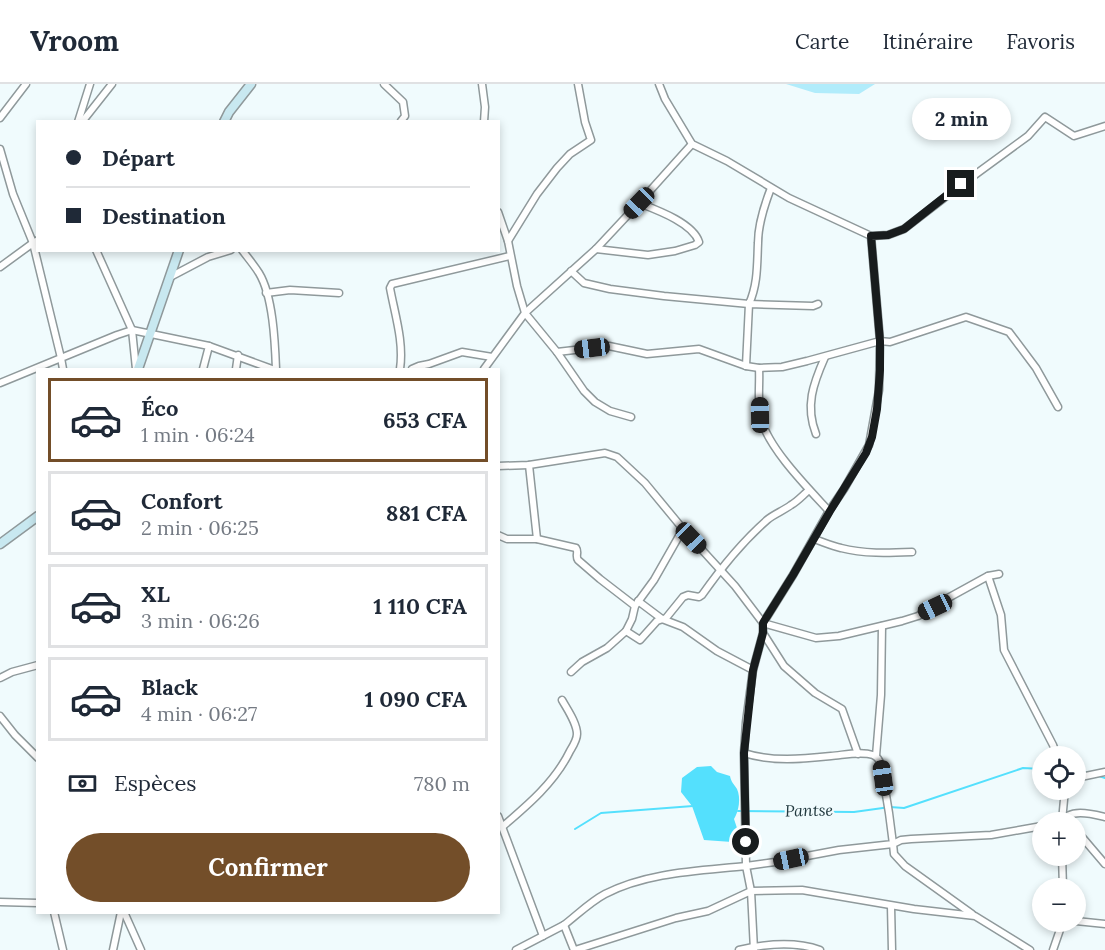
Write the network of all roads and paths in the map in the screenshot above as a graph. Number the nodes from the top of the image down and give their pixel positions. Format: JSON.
{"nodes":[{"id":1,"x":26,"y":84,"type":"edge"},
{"id":2,"x":90,"y":84,"type":"edge"},
{"id":3,"x":112,"y":84,"type":"edge"},
{"id":4,"x":251,"y":84,"type":"edge"},
{"id":5,"x":384,"y":84,"type":"edge"},
{"id":6,"x":482,"y":84,"type":"edge"},
{"id":7,"x":578,"y":84,"type":"edge"},
{"id":8,"x":659,"y":84,"type":"edge"},
{"id":9,"x":0,"y":118,"type":"edge"},
{"id":10,"x":81,"y":120,"type":"edge"},
{"id":11,"x":82,"y":120,"type":"edge"},
{"id":12,"x":225,"y":120,"type":"edge"},
{"id":13,"x":402,"y":120,"type":"edge"},
{"id":14,"x":483,"y":120,"type":"edge"},
{"id":15,"x":1105,"y":126,"type":"edge"},
{"id":16,"x":692,"y":144,"type":"junction"},
{"id":17,"x":0,"y":149,"type":"edge"},
{"id":18,"x":771,"y":188,"type":"junction"},
{"id":19,"x":639,"y":203,"type":"junction"},
{"id":20,"x":500,"y":218,"type":"edge"},
{"id":21,"x":871,"y":236,"type":"junction"},
{"id":22,"x":508,"y":241,"type":"junction"},
{"id":23,"x":35,"y":242,"type":"edge"},
{"id":24,"x":596,"y":249,"type":"junction"},
{"id":25,"x":37,"y":252,"type":"edge"},
{"id":26,"x":97,"y":252,"type":"edge"},
{"id":27,"x":178,"y":252,"type":"edge"},
{"id":28,"x":224,"y":252,"type":"edge"},
{"id":29,"x":244,"y":252,"type":"edge"},
{"id":30,"x":510,"y":256,"type":"junction"},
{"id":31,"x":0,"y":267,"type":"edge"},
{"id":32,"x":571,"y":271,"type":"junction"},
{"id":33,"x":170,"y":277,"type":"junction"},
{"id":34,"x":267,"y":293,"type":"junction"},
{"id":35,"x":339,"y":293,"type":"dead end"},
{"id":36,"x":749,"y":304,"type":"junction"},
{"id":37,"x":818,"y":304,"type":"dead end"},
{"id":38,"x":525,"y":313,"type":"junction"},
{"id":39,"x":132,"y":330,"type":"junction"},
{"id":40,"x":150,"y":334,"type":"junction"},
{"id":41,"x":880,"y":341,"type":"junction"},
{"id":42,"x":209,"y":346,"type":"junction"},
{"id":43,"x":557,"y":352,"type":"junction"},
{"id":44,"x":238,"y":355,"type":"junction"},
{"id":45,"x":492,"y":357,"type":"junction"},
{"id":46,"x":825,"y":357,"type":"junction"},
{"id":47,"x":61,"y":358,"type":"junction"},
{"id":48,"x":746,"y":366,"type":"junction"},
{"id":49,"x":36,"y":368,"type":"edge"},
{"id":50,"x":37,"y":368,"type":"edge"},
{"id":51,"x":63,"y":368,"type":"edge"},
{"id":52,"x":137,"y":368,"type":"edge"},
{"id":53,"x":137,"y":368,"type":"edge"},
{"id":54,"x":203,"y":368,"type":"edge"},
{"id":55,"x":236,"y":368,"type":"edge"},
{"id":56,"x":271,"y":368,"type":"edge"},
{"id":57,"x":274,"y":368,"type":"edge"},
{"id":58,"x":400,"y":368,"type":"edge"},
{"id":59,"x":414,"y":368,"type":"edge"},
{"id":60,"x":485,"y":368,"type":"edge"},
{"id":61,"x":759,"y":368,"type":"junction"},
{"id":62,"x":0,"y":383,"type":"edge"},
{"id":63,"x":1058,"y":407,"type":"dead end"},
{"id":64,"x":630,"y":417,"type":"dead end"},
{"id":65,"x":816,"y":434,"type":"dead end"},
{"id":66,"x":529,"y":465,"type":"junction"},
{"id":67,"x":500,"y":466,"type":"edge"},
{"id":68,"x":809,"y":490,"type":"junction"},
{"id":69,"x":830,"y":511,"type":"junction"},
{"id":70,"x":36,"y":517,"type":"edge"},
{"id":71,"x":683,"y":530,"type":"junction"},
{"id":72,"x":500,"y":536,"type":"edge"},
{"id":73,"x":537,"y":539,"type":"junction"},
{"id":74,"x":814,"y":539,"type":"junction"},
{"id":75,"x":0,"y":544,"type":"edge"},
{"id":76,"x":912,"y":552,"type":"dead end"},
{"id":77,"x":721,"y":569,"type":"junction"},
{"id":78,"x":999,"y":574,"type":"dead end"},
{"id":79,"x":988,"y":576,"type":"junction"},
{"id":80,"x":636,"y":603,"type":"junction"},
{"id":81,"x":662,"y":619,"type":"junction"},
{"id":82,"x":763,"y":623,"type":"junction"},
{"id":83,"x":882,"y":626,"type":"junction"},
{"id":84,"x":626,"y":631,"type":"junction"},
{"id":85,"x":763,"y":633,"type":"junction"},
{"id":86,"x":36,"y":666,"type":"edge"},
{"id":87,"x":753,"y":670,"type":"junction"},
{"id":88,"x":571,"y":672,"type":"dead end"},
{"id":89,"x":0,"y":678,"type":"edge"},
{"id":90,"x":562,"y":700,"type":"dead end"},
{"id":91,"x":0,"y":716,"type":"edge"},
{"id":92,"x":1053,"y":746,"type":"edge"},
{"id":93,"x":744,"y":753,"type":"junction"},
{"id":94,"x":858,"y":754,"type":"junction"},
{"id":95,"x":36,"y":756,"type":"edge"},
{"id":96,"x":876,"y":756,"type":"junction"},
{"id":97,"x":1105,"y":772,"type":"edge"},
{"id":98,"x":1086,"y":776,"type":"edge"},
{"id":99,"x":1086,"y":814,"type":"edge"},
{"id":100,"x":1105,"y":817,"type":"edge"},
{"id":101,"x":500,"y":822,"type":"edge"},
{"id":102,"x":502,"y":827,"type":"junction"},
{"id":103,"x":1032,"y":828,"type":"edge"},
{"id":104,"x":1086,"y":842,"type":"edge"},
{"id":105,"x":893,"y":844,"type":"junction"},
{"id":106,"x":1105,"y":864,"type":"edge"},
{"id":107,"x":746,"y":866,"type":"junction"},
{"id":108,"x":751,"y":891,"type":"junction"},
{"id":109,"x":0,"y":902,"type":"edge"},
{"id":110,"x":36,"y":903,"type":"edge"},
{"id":111,"x":891,"y":906,"type":"junction"},
{"id":112,"x":54,"y":914,"type":"edge"},
{"id":113,"x":122,"y":914,"type":"edge"},
{"id":114,"x":123,"y":914,"type":"edge"},
{"id":115,"x":975,"y":916,"type":"junction"},
{"id":116,"x":1086,"y":922,"type":"edge"},
{"id":117,"x":1105,"y":924,"type":"edge"},
{"id":118,"x":564,"y":925,"type":"junction"},
{"id":119,"x":1059,"y":932,"type":"edge"},
{"id":120,"x":543,"y":936,"type":"junction"},
{"id":121,"x":754,"y":948,"type":"edge"},
{"id":122,"x":63,"y":950,"type":"edge"},
{"id":123,"x":113,"y":950,"type":"edge"},
{"id":124,"x":141,"y":950,"type":"edge"},
{"id":125,"x":516,"y":950,"type":"edge"},
{"id":126,"x":575,"y":950,"type":"edge"},
{"id":127,"x":739,"y":950,"type":"edge"},
{"id":128,"x":820,"y":950,"type":"edge"},
{"id":129,"x":892,"y":950,"type":"edge"},
{"id":130,"x":1030,"y":950,"type":"edge"},
{"id":131,"x":1053,"y":950,"type":"edge"}],
"edges":[{"from":1,"to":9,"type":"street"},
{"from":2,"to":10,"type":"street"},
{"from":3,"to":11,"type":"street"},
{"from":4,"to":12,"type":"main road"},
{"from":5,"to":13,"type":"street"},
{"from":6,"to":14,"type":"street"},
{"from":7,"to":22,"type":"street"},
{"from":8,"to":16,"type":"street"},
{"from":15,"to":21,"type":"street"},
{"from":16,"to":18,"type":"street"},
{"from":16,"to":19,"type":"street"},
{"from":17,"to":23,"type":"street"},
{"from":18,"to":21,"type":"street"},
{"from":18,"to":36,"type":"street"},
{"from":19,"to":24,"type":"street"},
{"from":19,"to":24,"type":"street"},
{"from":20,"to":22,"type":"street"},
{"from":21,"to":41,"type":"street"},
{"from":22,"to":30,"type":"street"},
{"from":23,"to":31,"type":"street"},
{"from":24,"to":32,"type":"street"},
{"from":25,"to":47,"type":"street"},
{"from":26,"to":39,"type":"street"},
{"from":27,"to":33,"type":"main road"},
{"from":28,"to":33,"type":"street"},
{"from":29,"to":34,"type":"street"},
{"from":30,"to":38,"type":"street"},
{"from":30,"to":58,"type":"street"},
{"from":32,"to":36,"type":"street"},
{"from":32,"to":38,"type":"street"},
{"from":33,"to":40,"type":"main road"},
{"from":34,"to":35,"type":"street"},
{"from":34,"to":57,"type":"street"},
{"from":36,"to":37,"type":"street"},
{"from":36,"to":48,"type":"street"},
{"from":38,"to":43,"type":"street"},
{"from":38,"to":45,"type":"street"},
{"from":39,"to":40,"type":"street"},
{"from":39,"to":47,"type":"street"},
{"from":39,"to":52,"type":"street"},
{"from":40,"to":42,"type":"street"},
{"from":40,"to":53,"type":"main road"},
{"from":41,"to":46,"type":"street"},
{"from":41,"to":63,"type":"street"},
{"from":41,"to":69,"type":"street"},
{"from":42,"to":44,"type":"street"},
{"from":42,"to":54,"type":"street"},
{"from":43,"to":48,"type":"street"},
{"from":43,"to":64,"type":"street"},
{"from":44,"to":55,"type":"street"},
{"from":44,"to":56,"type":"street"},
{"from":45,"to":59,"type":"street"},
{"from":45,"to":60,"type":"street"},
{"from":46,"to":61,"type":"street"},
{"from":46,"to":65,"type":"street"},
{"from":47,"to":50,"type":"street"},
{"from":47,"to":51,"type":"street"},
{"from":48,"to":61,"type":"street"},
{"from":49,"to":62,"type":"street"},
{"from":61,"to":68,"type":"street"},
{"from":66,"to":67,"type":"street"},
{"from":66,"to":71,"type":"street"},
{"from":66,"to":73,"type":"street"},
{"from":68,"to":69,"type":"street"},
{"from":68,"to":77,"type":"street"},
{"from":69,"to":74,"type":"street"},
{"from":70,"to":75,"type":"main road"},
{"from":71,"to":77,"type":"street"},
{"from":71,"to":80,"type":"street"},
{"from":72,"to":73,"type":"street"},
{"from":73,"to":80,"type":"street"},
{"from":74,"to":76,"type":"street"},
{"from":74,"to":82,"type":"street"},
{"from":77,"to":81,"type":"street"},
{"from":77,"to":82,"type":"street"},
{"from":78,"to":79,"type":"street"},
{"from":79,"to":83,"type":"street"},
{"from":79,"to":92,"type":"street"},
{"from":80,"to":81,"type":"street"},
{"from":80,"to":84,"type":"street"},
{"from":81,"to":84,"type":"street"},
{"from":81,"to":87,"type":"street"},
{"from":82,"to":83,"type":"street"},
{"from":82,"to":85,"type":"street"},
{"from":83,"to":96,"type":"street"},
{"from":84,"to":88,"type":"street"},
{"from":85,"to":87,"type":"street"},
{"from":85,"to":94,"type":"street"},
{"from":86,"to":89,"type":"street"},
{"from":87,"to":93,"type":"street"},
{"from":90,"to":102,"type":"street"},
{"from":91,"to":95,"type":"street"},
{"from":93,"to":94,"type":"street"},
{"from":93,"to":107,"type":"street"},
{"from":94,"to":96,"type":"street"},
{"from":96,"to":105,"type":"street"},
{"from":97,"to":98,"type":"street"},
{"from":99,"to":100,"type":"street"},
{"from":101,"to":102,"type":"street"},
{"from":102,"to":120,"type":"street"},
{"from":103,"to":105,"type":"street"},
{"from":104,"to":106,"type":"street"},
{"from":105,"to":107,"type":"street"},
{"from":105,"to":115,"type":"street"},
{"from":107,"to":108,"type":"street"},
{"from":107,"to":118,"type":"street"},
{"from":108,"to":111,"type":"street"},
{"from":108,"to":121,"type":"street"},
{"from":108,"to":126,"type":"street"},
{"from":109,"to":110,"type":"street"},
{"from":111,"to":115,"type":"street"},
{"from":111,"to":129,"type":"street"},
{"from":112,"to":122,"type":"street"},
{"from":113,"to":123,"type":"street"},
{"from":114,"to":124,"type":"street"},
{"from":115,"to":130,"type":"street"},
{"from":116,"to":117,"type":"street"},
{"from":118,"to":120,"type":"street"},
{"from":118,"to":126,"type":"street"},
{"from":119,"to":131,"type":"street"},
{"from":120,"to":125,"type":"street"},
{"from":121,"to":127,"type":"street"},
{"from":121,"to":128,"type":"street"}]}
